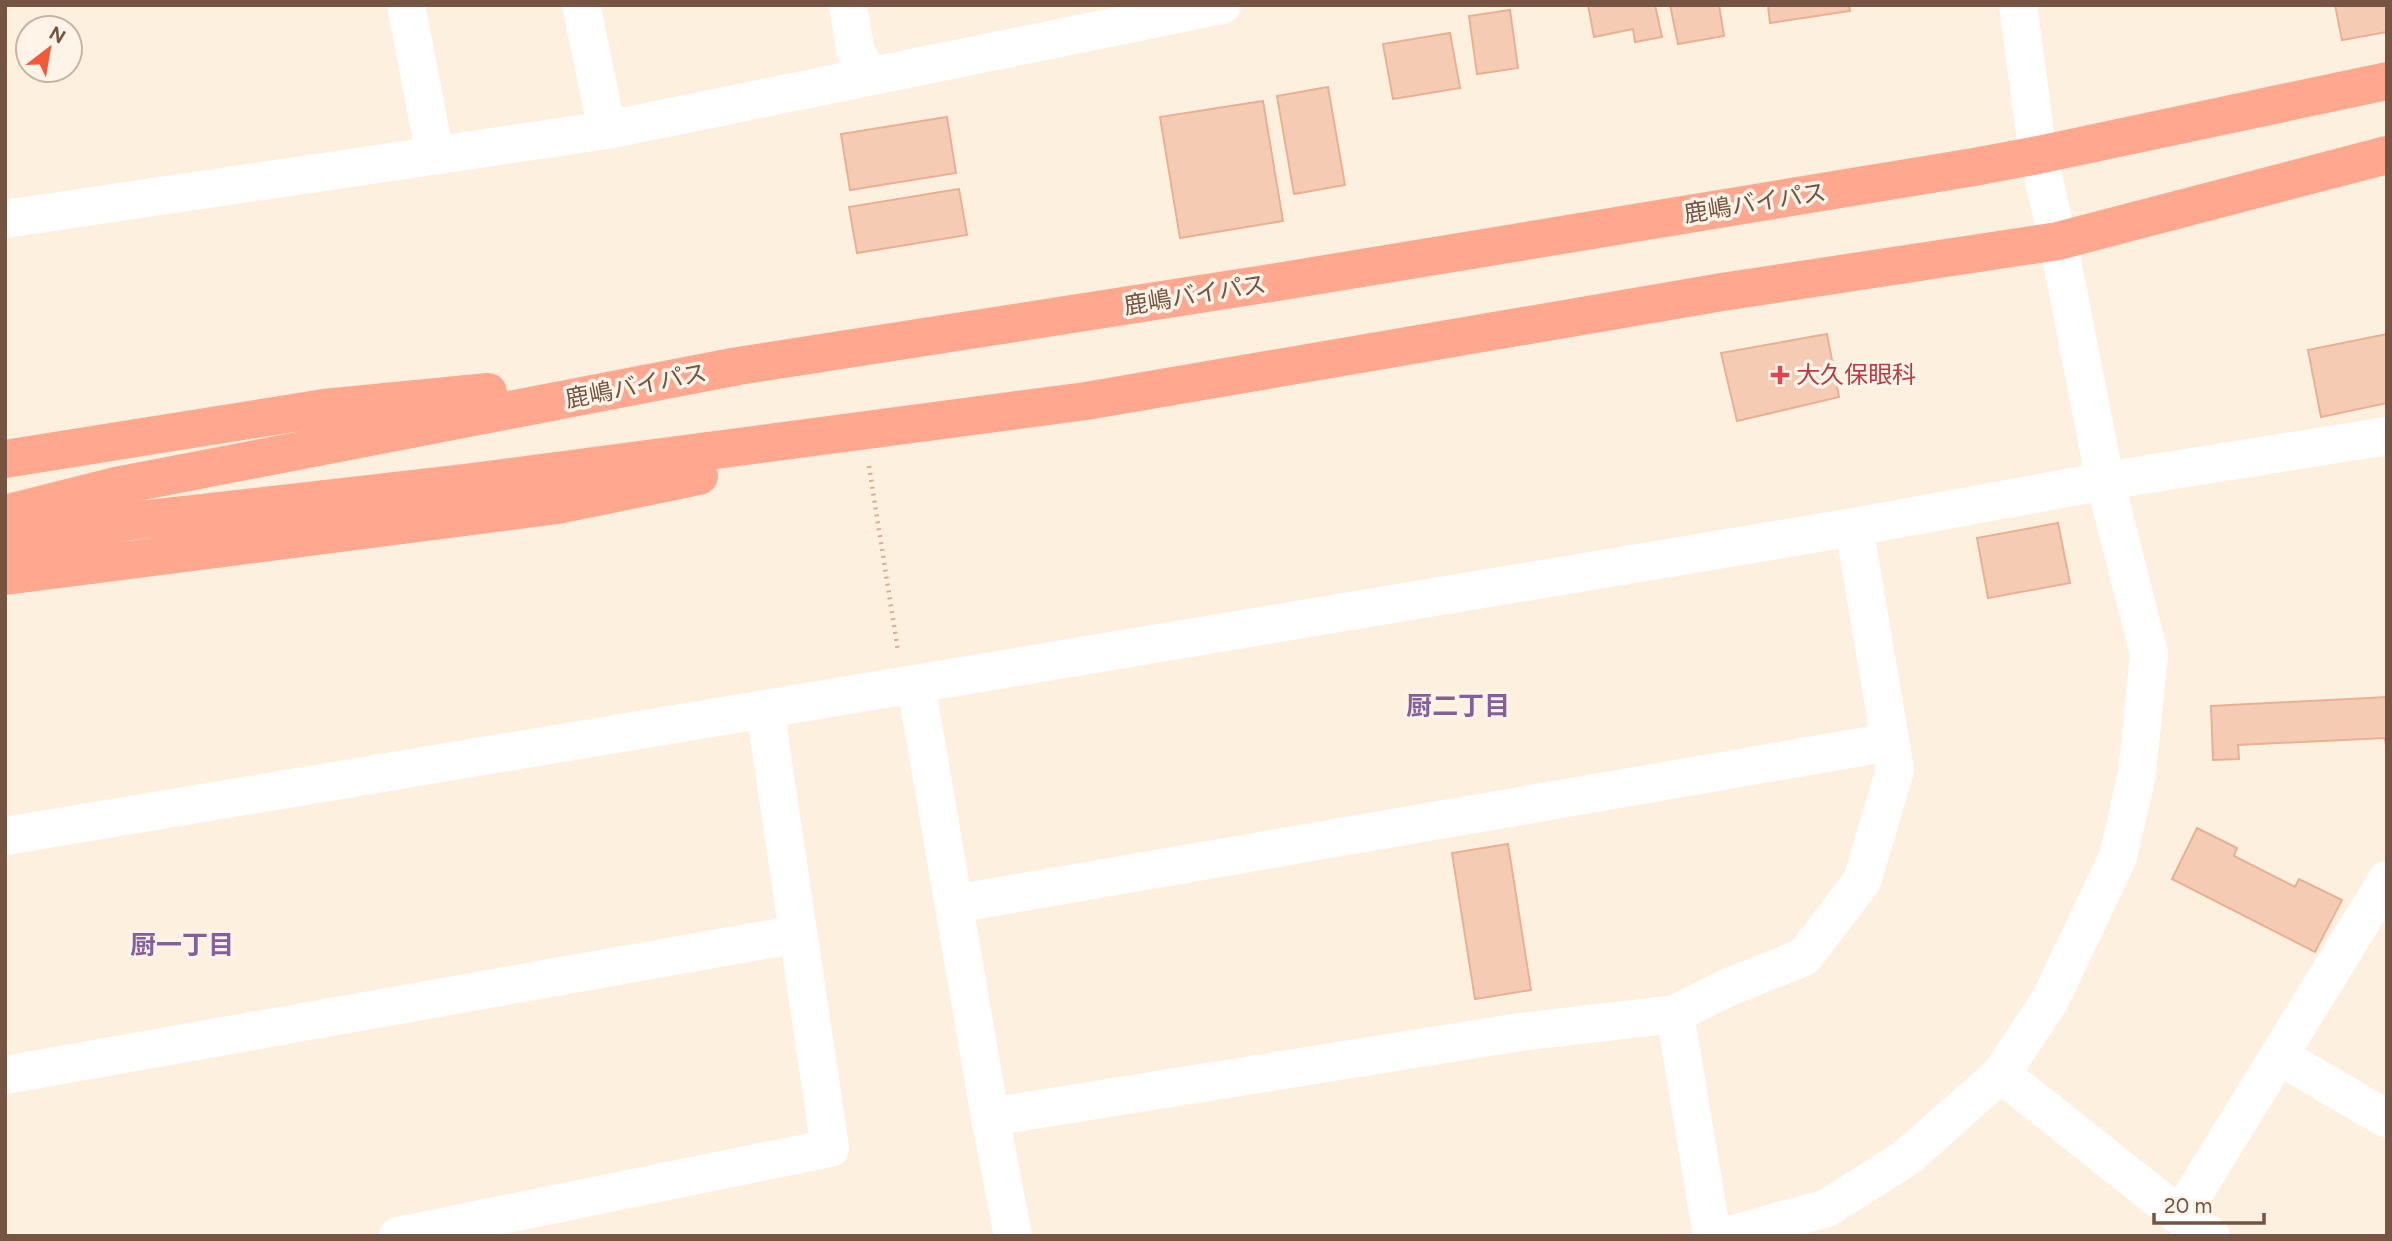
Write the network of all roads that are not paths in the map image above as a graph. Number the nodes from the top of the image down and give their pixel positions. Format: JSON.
{"nodes":[{"id":1,"x":406,"y":5,"type":"edge"},
{"id":2,"x":581,"y":5,"type":"edge"},
{"id":3,"x":848,"y":5,"type":"edge"},
{"id":4,"x":1222,"y":5,"type":"edge"},
{"id":5,"x":2018,"y":5,"type":"edge"},
{"id":6,"x":867,"y":76,"type":"junction"},
{"id":7,"x":2387,"y":81,"type":"edge"},
{"id":8,"x":607,"y":130,"type":"junction"},
{"id":9,"x":2038,"y":155,"type":"junction"},
{"id":10,"x":2387,"y":155,"type":"edge"},
{"id":11,"x":435,"y":156,"type":"junction"},
{"id":12,"x":5,"y":219,"type":"edge"},
{"id":13,"x":2058,"y":241,"type":"junction"},
{"id":14,"x":737,"y":366,"type":"junction"},
{"id":15,"x":1086,"y":401,"type":"junction"},
{"id":16,"x":2387,"y":436,"type":"edge"},
{"id":17,"x":5,"y":460,"type":"edge"},
{"id":18,"x":2105,"y":481,"type":"junction"},
{"id":19,"x":5,"y":514,"type":"edge"},
{"id":20,"x":1854,"y":527,"type":"junction"},
{"id":21,"x":5,"y":541,"type":"edge"},
{"id":22,"x":5,"y":576,"type":"edge"},
{"id":23,"x":910,"y":685,"type":"junction"},
{"id":24,"x":765,"y":709,"type":"junction"},
{"id":25,"x":1890,"y":742,"type":"junction"},
{"id":26,"x":5,"y":836,"type":"edge"},
{"id":27,"x":2385,"y":886,"type":"edge"},
{"id":28,"x":954,"y":904,"type":"junction"},
{"id":29,"x":798,"y":934,"type":"junction"},
{"id":30,"x":1675,"y":1014,"type":"junction"},
{"id":31,"x":2279,"y":1056,"type":"junction"},
{"id":32,"x":2001,"y":1074,"type":"junction"},
{"id":33,"x":5,"y":1075,"type":"edge"},
{"id":34,"x":990,"y":1118,"type":"junction"},
{"id":35,"x":2387,"y":1119,"type":"edge"},
{"id":36,"x":2196,"y":1226,"type":"edge"},
{"id":37,"x":420,"y":1234,"type":"edge"},
{"id":38,"x":1013,"y":1236,"type":"edge"},
{"id":39,"x":1712,"y":1236,"type":"edge"},
{"id":40,"x":1726,"y":1236,"type":"edge"}],
"edges":[{"from":1,"to":11,"type":"street"},
{"from":2,"to":8,"type":"street"},
{"from":3,"to":6,"type":"street"},
{"from":4,"to":6,"type":"street"},
{"from":5,"to":9,"type":"street"},
{"from":6,"to":8,"type":"street"},
{"from":7,"to":9,"type":"highway","name":"鹿嶋バイパス"},
{"from":8,"to":11,"type":"street"},
{"from":9,"to":13,"type":"street"},
{"from":9,"to":14,"type":"highway","name":"鹿嶋バイパス"},
{"from":10,"to":13,"type":"highway"},
{"from":11,"to":12,"type":"street"},
{"from":13,"to":15,"type":"highway"},
{"from":13,"to":18,"type":"street"},
{"from":14,"to":17,"type":"highway"},
{"from":14,"to":19,"type":"highway","name":"鹿嶋バイパス"},
{"from":15,"to":21,"type":"highway"},
{"from":15,"to":22,"type":"highway"},
{"from":16,"to":18,"type":"street"},
{"from":18,"to":20,"type":"street"},
{"from":18,"to":32,"type":"street"},
{"from":20,"to":23,"type":"street"},
{"from":20,"to":25,"type":"street"},
{"from":23,"to":24,"type":"street"},
{"from":23,"to":28,"type":"street"},
{"from":24,"to":26,"type":"street"},
{"from":24,"to":29,"type":"street"},
{"from":25,"to":28,"type":"street"},
{"from":25,"to":30,"type":"street"},
{"from":27,"to":31,"type":"street"},
{"from":28,"to":34,"type":"street"},
{"from":29,"to":33,"type":"street"},
{"from":29,"to":37,"type":"street"},
{"from":30,"to":34,"type":"street"},
{"from":30,"to":39,"type":"street"},
{"from":31,"to":35,"type":"street"},
{"from":31,"to":36,"type":"street"},
{"from":32,"to":36,"type":"street"},
{"from":32,"to":40,"type":"street"},
{"from":34,"to":38,"type":"street"}]}
